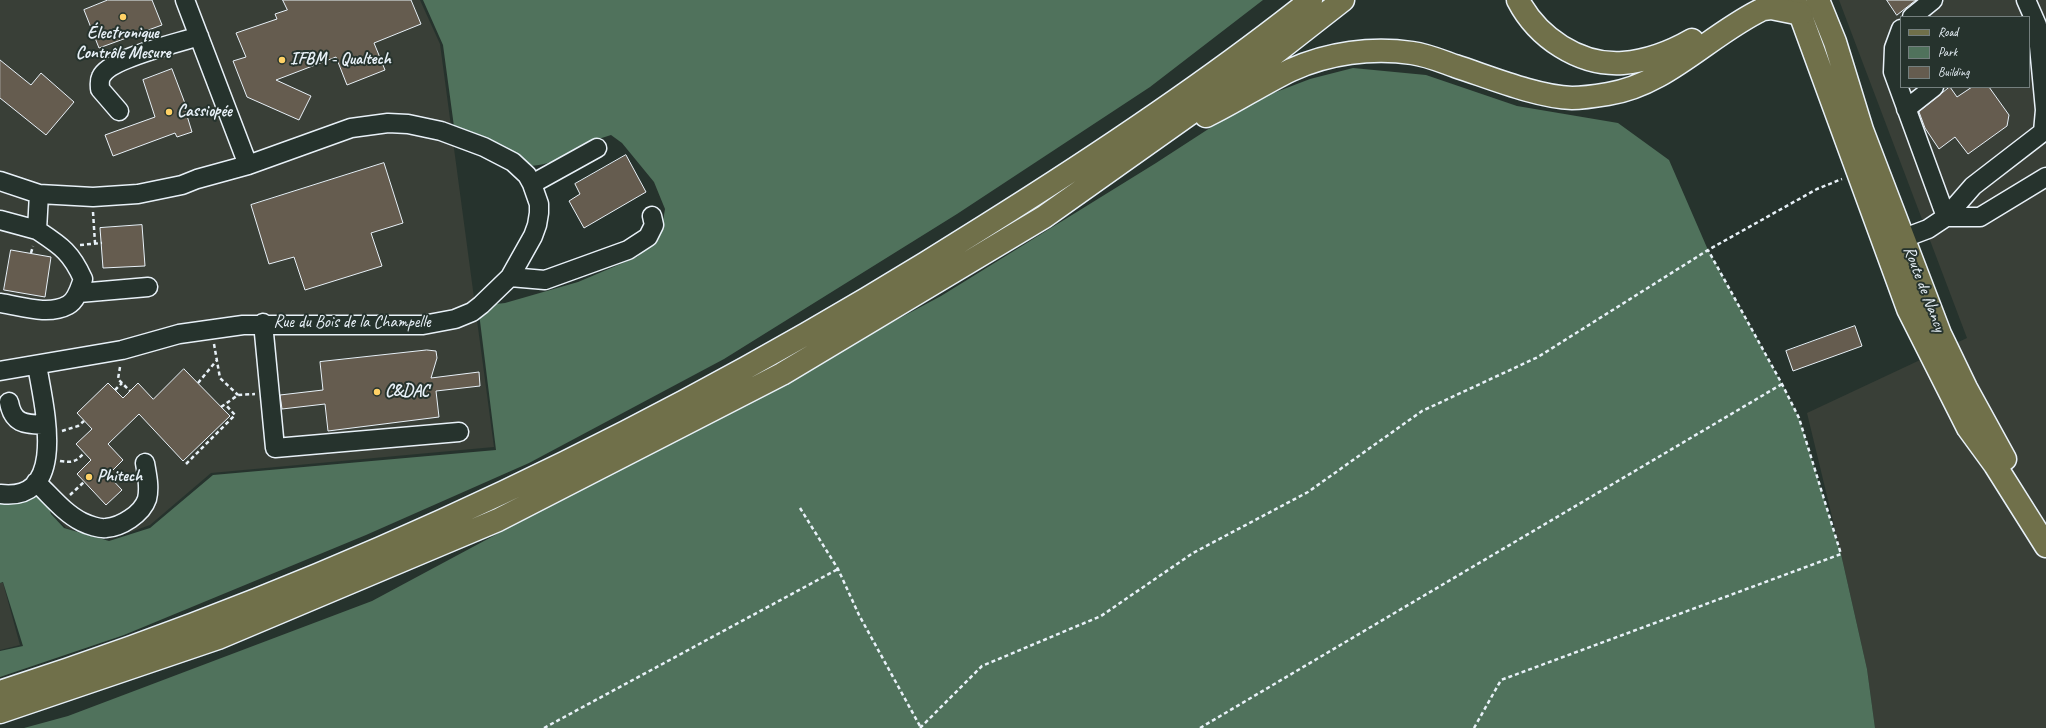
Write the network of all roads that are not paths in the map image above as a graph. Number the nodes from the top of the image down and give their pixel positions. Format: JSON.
{"nodes":[{"id":1,"x":185,"y":0,"type":"edge"},
{"id":2,"x":1296,"y":0,"type":"edge"},
{"id":3,"x":1311,"y":0,"type":"edge"},
{"id":4,"x":1343,"y":0,"type":"edge"},
{"id":5,"x":1518,"y":0,"type":"edge"},
{"id":6,"x":1751,"y":0,"type":"edge"},
{"id":7,"x":1818,"y":0,"type":"edge"},
{"id":8,"x":1933,"y":0,"type":"edge"},
{"id":9,"x":1798,"y":7,"type":"edge"},
{"id":10,"x":2033,"y":12,"type":"edge"},
{"id":11,"x":1913,"y":16,"type":"edge"},
{"id":12,"x":1900,"y":31,"type":"edge"},
{"id":13,"x":199,"y":36,"type":"junction"},
{"id":14,"x":1231,"y":60,"type":"junction"},
{"id":15,"x":1933,"y":88,"type":"edge"},
{"id":16,"x":1906,"y":109,"type":"junction"},
{"id":17,"x":120,"y":111,"type":"dead end"},
{"id":18,"x":1144,"y":147,"type":"junction"},
{"id":19,"x":596,"y":148,"type":"dead end"},
{"id":20,"x":248,"y":165,"type":"junction"},
{"id":21,"x":2046,"y":177,"type":"edge"},
{"id":22,"x":0,"y":181,"type":"edge"},
{"id":23,"x":532,"y":184,"type":"junction"},
{"id":24,"x":39,"y":194,"type":"junction"},
{"id":25,"x":652,"y":216,"type":"dead end"},
{"id":26,"x":1946,"y":217,"type":"junction"},
{"id":27,"x":0,"y":220,"type":"edge"},
{"id":28,"x":37,"y":230,"type":"junction"},
{"id":29,"x":1904,"y":238,"type":"junction"},
{"id":30,"x":510,"y":277,"type":"junction"},
{"id":31,"x":148,"y":287,"type":"dead end"},
{"id":32,"x":79,"y":293,"type":"junction"},
{"id":33,"x":0,"y":303,"type":"edge"},
{"id":34,"x":262,"y":323,"type":"junction"},
{"id":35,"x":37,"y":365,"type":"junction"},
{"id":36,"x":0,"y":371,"type":"edge"},
{"id":37,"x":9,"y":402,"type":"dead end"},
{"id":38,"x":47,"y":429,"type":"junction"},
{"id":39,"x":459,"y":432,"type":"dead end"},
{"id":40,"x":145,"y":463,"type":"dead end"},
{"id":41,"x":36,"y":482,"type":"junction"},
{"id":42,"x":0,"y":494,"type":"edge"},
{"id":43,"x":2046,"y":520,"type":"edge"},
{"id":44,"x":2046,"y":546,"type":"edge"},
{"id":45,"x":0,"y":692,"type":"edge"},
{"id":46,"x":0,"y":712,"type":"edge"}],
"edges":[{"from":1,"to":13,"type":"street"},
{"from":2,"to":14,"type":"main road"},
{"from":3,"to":14,"type":"main road"},
{"from":4,"to":18,"type":"main road"},
{"from":5,"to":6,"type":"main road"},
{"from":7,"to":29,"type":"main road","name":"Route de Nancy"},
{"from":8,"to":11,"type":"street"},
{"from":9,"to":18,"type":"main road"},
{"from":9,"to":44,"type":"main road","name":"Route de Nancy"},
{"from":10,"to":26,"type":"street"},
{"from":12,"to":16,"type":"street"},
{"from":13,"to":17,"type":"street"},
{"from":13,"to":20,"type":"street"},
{"from":14,"to":45,"type":"main road"},
{"from":15,"to":16,"type":"street"},
{"from":16,"to":26,"type":"street"},
{"from":18,"to":46,"type":"main road"},
{"from":19,"to":23,"type":"street"},
{"from":20,"to":23,"type":"street","name":"Rue du Bois de la Champelle"},
{"from":20,"to":24,"type":"street","name":"Rue du Bois de la Champelle"},
{"from":21,"to":26,"type":"street"},
{"from":22,"to":24,"type":"street","name":"Rue du Bois de la Champelle"},
{"from":23,"to":30,"type":"street","name":"Rue du Bois de la Champelle"},
{"from":24,"to":28,"type":"street"},
{"from":25,"to":30,"type":"street"},
{"from":26,"to":29,"type":"street"},
{"from":27,"to":28,"type":"street"},
{"from":28,"to":32,"type":"street"},
{"from":29,"to":43,"type":"main road","name":"Route de Nancy"},
{"from":30,"to":34,"type":"street","name":"Rue du Bois de la Champelle"},
{"from":31,"to":32,"type":"street"},
{"from":32,"to":33,"type":"street"},
{"from":34,"to":35,"type":"street","name":"Rue du Bois de la Champelle"},
{"from":34,"to":39,"type":"street"},
{"from":35,"to":36,"type":"street","name":"Rue du Bois de la Champelle"},
{"from":35,"to":38,"type":"street"},
{"from":37,"to":38,"type":"street"},
{"from":38,"to":41,"type":"street"},
{"from":40,"to":41,"type":"street"},
{"from":41,"to":42,"type":"street"}]}
